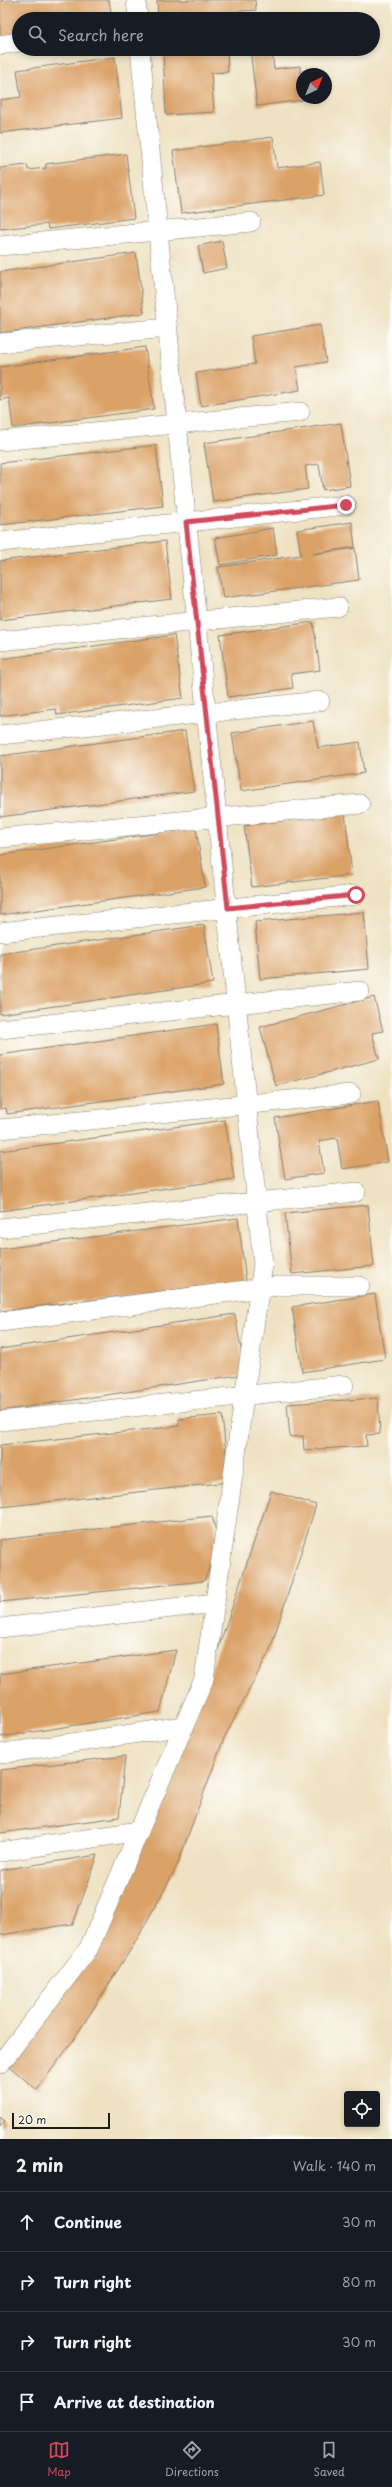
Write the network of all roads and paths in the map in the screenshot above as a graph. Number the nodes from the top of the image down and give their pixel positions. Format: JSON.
{"nodes":[{"id":1,"x":136,"y":0,"type":"edge"},
{"id":2,"x":137,"y":12,"type":"edge"},
{"id":3,"x":12,"y":43,"type":"edge"},
{"id":4,"x":0,"y":44,"type":"edge"},
{"id":5,"x":141,"y":56,"type":"edge"},
{"id":6,"x":251,"y":222,"type":"dead end"},
{"id":7,"x":158,"y":231,"type":"junction"},
{"id":8,"x":0,"y":246,"type":"edge"},
{"id":9,"x":168,"y":328,"type":"junction"},
{"id":10,"x":0,"y":343,"type":"edge"},
{"id":11,"x":300,"y":412,"type":"dead end"},
{"id":12,"x":177,"y":424,"type":"junction"},
{"id":13,"x":0,"y":441,"type":"edge"},
{"id":14,"x":346,"y":505,"type":"dead end"},
{"id":15,"x":186,"y":522,"type":"junction"},
{"id":16,"x":0,"y":542,"type":"edge"},
{"id":17,"x":338,"y":607,"type":"dead end"},
{"id":18,"x":197,"y":621,"type":"junction"},
{"id":19,"x":0,"y":641,"type":"edge"},
{"id":20,"x":320,"y":702,"type":"dead end"},
{"id":21,"x":207,"y":713,"type":"junction"},
{"id":22,"x":0,"y":735,"type":"edge"},
{"id":23,"x":360,"y":804,"type":"dead end"},
{"id":24,"x":218,"y":817,"type":"junction"},
{"id":25,"x":0,"y":838,"type":"edge"},
{"id":26,"x":356,"y":895,"type":"dead end"},
{"id":27,"x":228,"y":908,"type":"junction"},
{"id":28,"x":0,"y":932,"type":"edge"},
{"id":29,"x":360,"y":991,"type":"dead end"},
{"id":30,"x":238,"y":1004,"type":"junction"},
{"id":31,"x":0,"y":1029,"type":"edge"},
{"id":32,"x":350,"y":1094,"type":"dead end"},
{"id":33,"x":248,"y":1104,"type":"junction"},
{"id":34,"x":0,"y":1129,"type":"edge"},
{"id":35,"x":356,"y":1192,"type":"dead end"},
{"id":36,"x":257,"y":1202,"type":"junction"},
{"id":37,"x":0,"y":1228,"type":"edge"},
{"id":38,"x":360,"y":1286,"type":"dead end"},
{"id":39,"x":260,"y":1289,"type":"junction"},
{"id":40,"x":0,"y":1322,"type":"edge"},
{"id":41,"x":344,"y":1385,"type":"dead end"},
{"id":42,"x":244,"y":1395,"type":"junction"},
{"id":43,"x":0,"y":1421,"type":"edge"},
{"id":44,"x":215,"y":1603,"type":"junction"},
{"id":45,"x":0,"y":1628,"type":"edge"},
{"id":46,"x":184,"y":1726,"type":"junction"},
{"id":47,"x":0,"y":1754,"type":"edge"},
{"id":48,"x":139,"y":1831,"type":"junction"},
{"id":49,"x":0,"y":1852,"type":"edge"},
{"id":50,"x":0,"y":2064,"type":"edge"}],
"edges":[{"from":1,"to":2,"type":"lane"},
{"from":3,"to":4,"type":"lane"},
{"from":5,"to":7,"type":"lane"},
{"from":6,"to":7,"type":"lane"},
{"from":7,"to":8,"type":"lane"},
{"from":7,"to":9,"type":"lane"},
{"from":9,"to":10,"type":"lane"},
{"from":9,"to":12,"type":"lane"},
{"from":11,"to":12,"type":"lane"},
{"from":12,"to":13,"type":"lane"},
{"from":12,"to":15,"type":"lane"},
{"from":14,"to":15,"type":"lane"},
{"from":15,"to":16,"type":"lane"},
{"from":15,"to":18,"type":"lane"},
{"from":17,"to":18,"type":"lane"},
{"from":18,"to":19,"type":"lane"},
{"from":18,"to":21,"type":"lane"},
{"from":20,"to":21,"type":"lane"},
{"from":21,"to":22,"type":"lane"},
{"from":21,"to":24,"type":"lane"},
{"from":23,"to":24,"type":"lane"},
{"from":24,"to":25,"type":"lane"},
{"from":24,"to":27,"type":"lane"},
{"from":26,"to":27,"type":"lane"},
{"from":27,"to":28,"type":"lane"},
{"from":27,"to":30,"type":"lane"},
{"from":29,"to":30,"type":"lane"},
{"from":30,"to":31,"type":"lane"},
{"from":30,"to":33,"type":"lane"},
{"from":32,"to":33,"type":"lane"},
{"from":33,"to":34,"type":"lane"},
{"from":33,"to":36,"type":"lane"},
{"from":35,"to":36,"type":"lane"},
{"from":36,"to":37,"type":"lane"},
{"from":36,"to":39,"type":"lane"},
{"from":38,"to":39,"type":"lane"},
{"from":39,"to":40,"type":"lane"},
{"from":39,"to":42,"type":"lane"},
{"from":41,"to":42,"type":"lane"},
{"from":42,"to":43,"type":"lane"},
{"from":42,"to":44,"type":"lane"},
{"from":44,"to":45,"type":"lane"},
{"from":44,"to":46,"type":"lane"},
{"from":46,"to":47,"type":"lane"},
{"from":46,"to":48,"type":"lane"},
{"from":48,"to":49,"type":"lane"},
{"from":48,"to":50,"type":"lane"}]}
